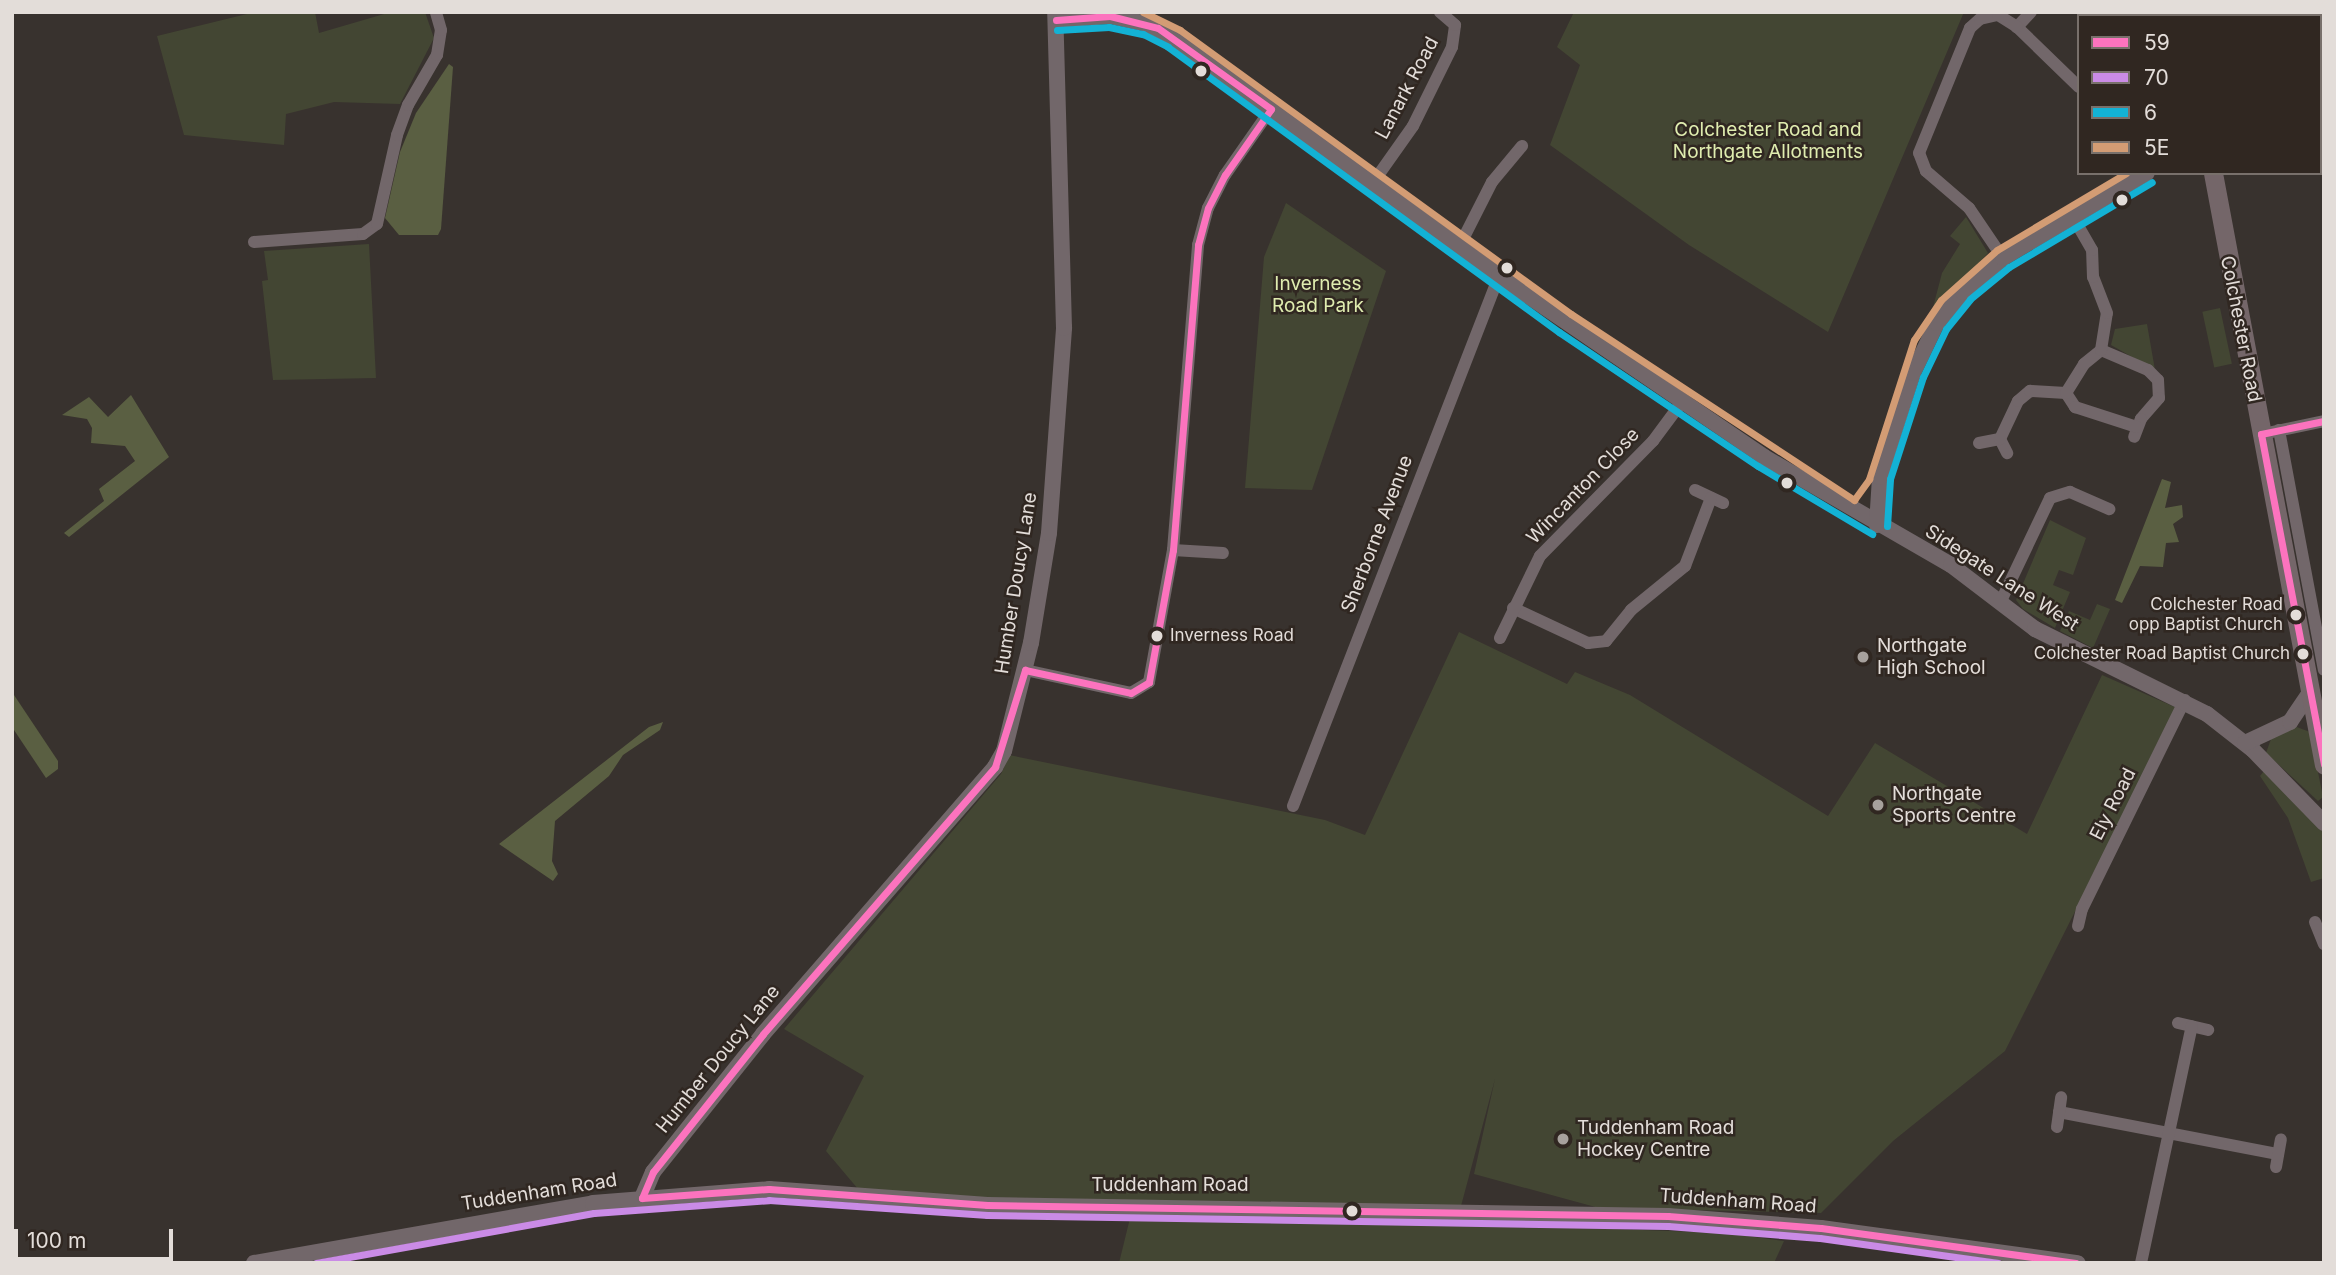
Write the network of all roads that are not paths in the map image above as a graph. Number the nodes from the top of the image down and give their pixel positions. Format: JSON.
{"nodes":[{"id":1,"x":436,"y":12,"type":"edge"},
{"id":2,"x":1440,"y":12,"type":"edge"},
{"id":3,"x":2031,"y":12,"type":"edge"},
{"id":4,"x":1055,"y":16,"type":"edge"},
{"id":5,"x":2017,"y":27,"type":"junction"},
{"id":6,"x":2077,"y":84,"type":"edge"},
{"id":7,"x":1271,"y":109,"type":"junction"},
{"id":8,"x":1522,"y":146,"type":"dead end"},
{"id":9,"x":2144,"y":175,"type":"edge"},
{"id":10,"x":2212,"y":177,"type":"edge"},
{"id":11,"x":1373,"y":184,"type":"junction"},
{"id":12,"x":2073,"y":217,"type":"junction"},
{"id":13,"x":254,"y":242,"type":"dead end"},
{"id":14,"x":1459,"y":247,"type":"junction"},
{"id":15,"x":2003,"y":258,"type":"junction"},
{"id":16,"x":1499,"y":276,"type":"junction"},
{"id":17,"x":2101,"y":350,"type":"junction"},
{"id":18,"x":2066,"y":393,"type":"junction"},
{"id":19,"x":1682,"y":402,"type":"junction"},
{"id":20,"x":2324,"y":421,"type":"edge"},
{"id":21,"x":2270,"y":432,"type":"junction"},
{"id":22,"x":2000,"y":439,"type":"junction"},
{"id":23,"x":1979,"y":443,"type":"dead end"},
{"id":24,"x":2007,"y":453,"type":"dead end"},
{"id":25,"x":1878,"y":484,"type":"junction"},
{"id":26,"x":1695,"y":491,"type":"dead end"},
{"id":27,"x":2109,"y":508,"type":"dead end"},
{"id":28,"x":1857,"y":514,"type":"junction"},
{"id":29,"x":1877,"y":525,"type":"junction"},
{"id":30,"x":1172,"y":550,"type":"junction"},
{"id":31,"x":1223,"y":554,"type":"dead end"},
{"id":32,"x":2000,"y":603,"type":"junction"},
{"id":33,"x":1513,"y":608,"type":"junction"},
{"id":34,"x":1500,"y":638,"type":"dead end"},
{"id":35,"x":1026,"y":670,"type":"junction"},
{"id":36,"x":2316,"y":679,"type":"edge"},
{"id":37,"x":2185,"y":700,"type":"junction"},
{"id":38,"x":2316,"y":721,"type":"junction"},
{"id":39,"x":2290,"y":722,"type":"junction"},
{"id":40,"x":2245,"y":743,"type":"junction"},
{"id":41,"x":2324,"y":765,"type":"edge"},
{"id":42,"x":1293,"y":806,"type":"dead end"},
{"id":43,"x":2324,"y":824,"type":"edge"},
{"id":44,"x":2315,"y":922,"type":"dead end"},
{"id":45,"x":2078,"y":926,"type":"dead end"},
{"id":46,"x":2324,"y":944,"type":"edge"},
{"id":47,"x":2178,"y":1023,"type":"dead end"},
{"id":48,"x":2192,"y":1026,"type":"junction"},
{"id":49,"x":2208,"y":1030,"type":"dead end"},
{"id":50,"x":2062,"y":1097,"type":"dead end"},
{"id":51,"x":2059,"y":1112,"type":"junction"},
{"id":52,"x":2057,"y":1127,"type":"dead end"},
{"id":53,"x":2169,"y":1131,"type":"junction"},
{"id":54,"x":2281,"y":1139,"type":"dead end"},
{"id":55,"x":2278,"y":1154,"type":"junction"},
{"id":56,"x":2276,"y":1167,"type":"dead end"},
{"id":57,"x":642,"y":1198,"type":"junction"},
{"id":58,"x":262,"y":1262,"type":"edge"},
{"id":59,"x":2078,"y":1263,"type":"edge"},
{"id":60,"x":2141,"y":1263,"type":"edge"}],
"edges":[{"from":1,"to":13,"type":"street"},
{"from":2,"to":11,"type":"street","name":"Lanark Road"},
{"from":3,"to":5,"type":"street"},
{"from":4,"to":7,"type":"street","name":"Sidegate Lane West"},
{"from":4,"to":35,"type":"street","name":"Humber Doucy Lane"},
{"from":5,"to":6,"type":"street"},
{"from":5,"to":15,"type":"street"},
{"from":7,"to":11,"type":"street","name":"Sidegate Lane West"},
{"from":7,"to":30,"type":"street"},
{"from":8,"to":14,"type":"street"},
{"from":9,"to":12,"type":"street"},
{"from":10,"to":21,"type":"main road","name":"Colchester Road"},
{"from":11,"to":14,"type":"street","name":"Sidegate Lane West"},
{"from":12,"to":15,"type":"street"},
{"from":12,"to":17,"type":"street"},
{"from":14,"to":16,"type":"street","name":"Sidegate Lane West"},
{"from":15,"to":25,"type":"street"},
{"from":16,"to":19,"type":"street","name":"Sidegate Lane West"},
{"from":16,"to":42,"type":"street","name":"Sherborne Avenue"},
{"from":17,"to":18,"type":"street"},
{"from":17,"to":18,"type":"street"},
{"from":18,"to":22,"type":"street"},
{"from":19,"to":28,"type":"street","name":"Sidegate Lane West"},
{"from":19,"to":33,"type":"street","name":"Wincanton Close"},
{"from":20,"to":21,"type":"street"},
{"from":21,"to":36,"type":"main road","name":"Colchester Road"},
{"from":22,"to":23,"type":"street"},
{"from":22,"to":24,"type":"street"},
{"from":25,"to":28,"type":"street"},
{"from":25,"to":29,"type":"street"},
{"from":26,"to":33,"type":"street"},
{"from":27,"to":32,"type":"street"},
{"from":28,"to":29,"type":"street","name":"Sidegate Lane West"},
{"from":29,"to":32,"type":"street","name":"Sidegate Lane West"},
{"from":30,"to":31,"type":"street"},
{"from":30,"to":35,"type":"street"},
{"from":32,"to":37,"type":"street","name":"Sidegate Lane West"},
{"from":33,"to":34,"type":"street","name":"Wincanton Close"},
{"from":35,"to":57,"type":"street","name":"Humber Doucy Lane"},
{"from":36,"to":38,"type":"main road","name":"Colchester Road"},
{"from":36,"to":39,"type":"street"},
{"from":37,"to":40,"type":"street","name":"Sidegate Lane West"},
{"from":37,"to":45,"type":"street","name":"Ely Road"},
{"from":38,"to":39,"type":"street"},
{"from":38,"to":41,"type":"main road","name":"Colchester Road"},
{"from":39,"to":40,"type":"street"},
{"from":40,"to":43,"type":"street","name":"Sidegate Lane West"},
{"from":44,"to":46,"type":"street"},
{"from":47,"to":48,"type":"street"},
{"from":48,"to":49,"type":"street"},
{"from":48,"to":53,"type":"street"},
{"from":50,"to":51,"type":"street"},
{"from":51,"to":52,"type":"street"},
{"from":51,"to":53,"type":"street"},
{"from":53,"to":55,"type":"street"},
{"from":53,"to":60,"type":"street"},
{"from":54,"to":55,"type":"street"},
{"from":55,"to":56,"type":"street"},
{"from":57,"to":58,"type":"street","name":"Tuddenham Road"},
{"from":57,"to":59,"type":"street","name":"Tuddenham Road"}]}
